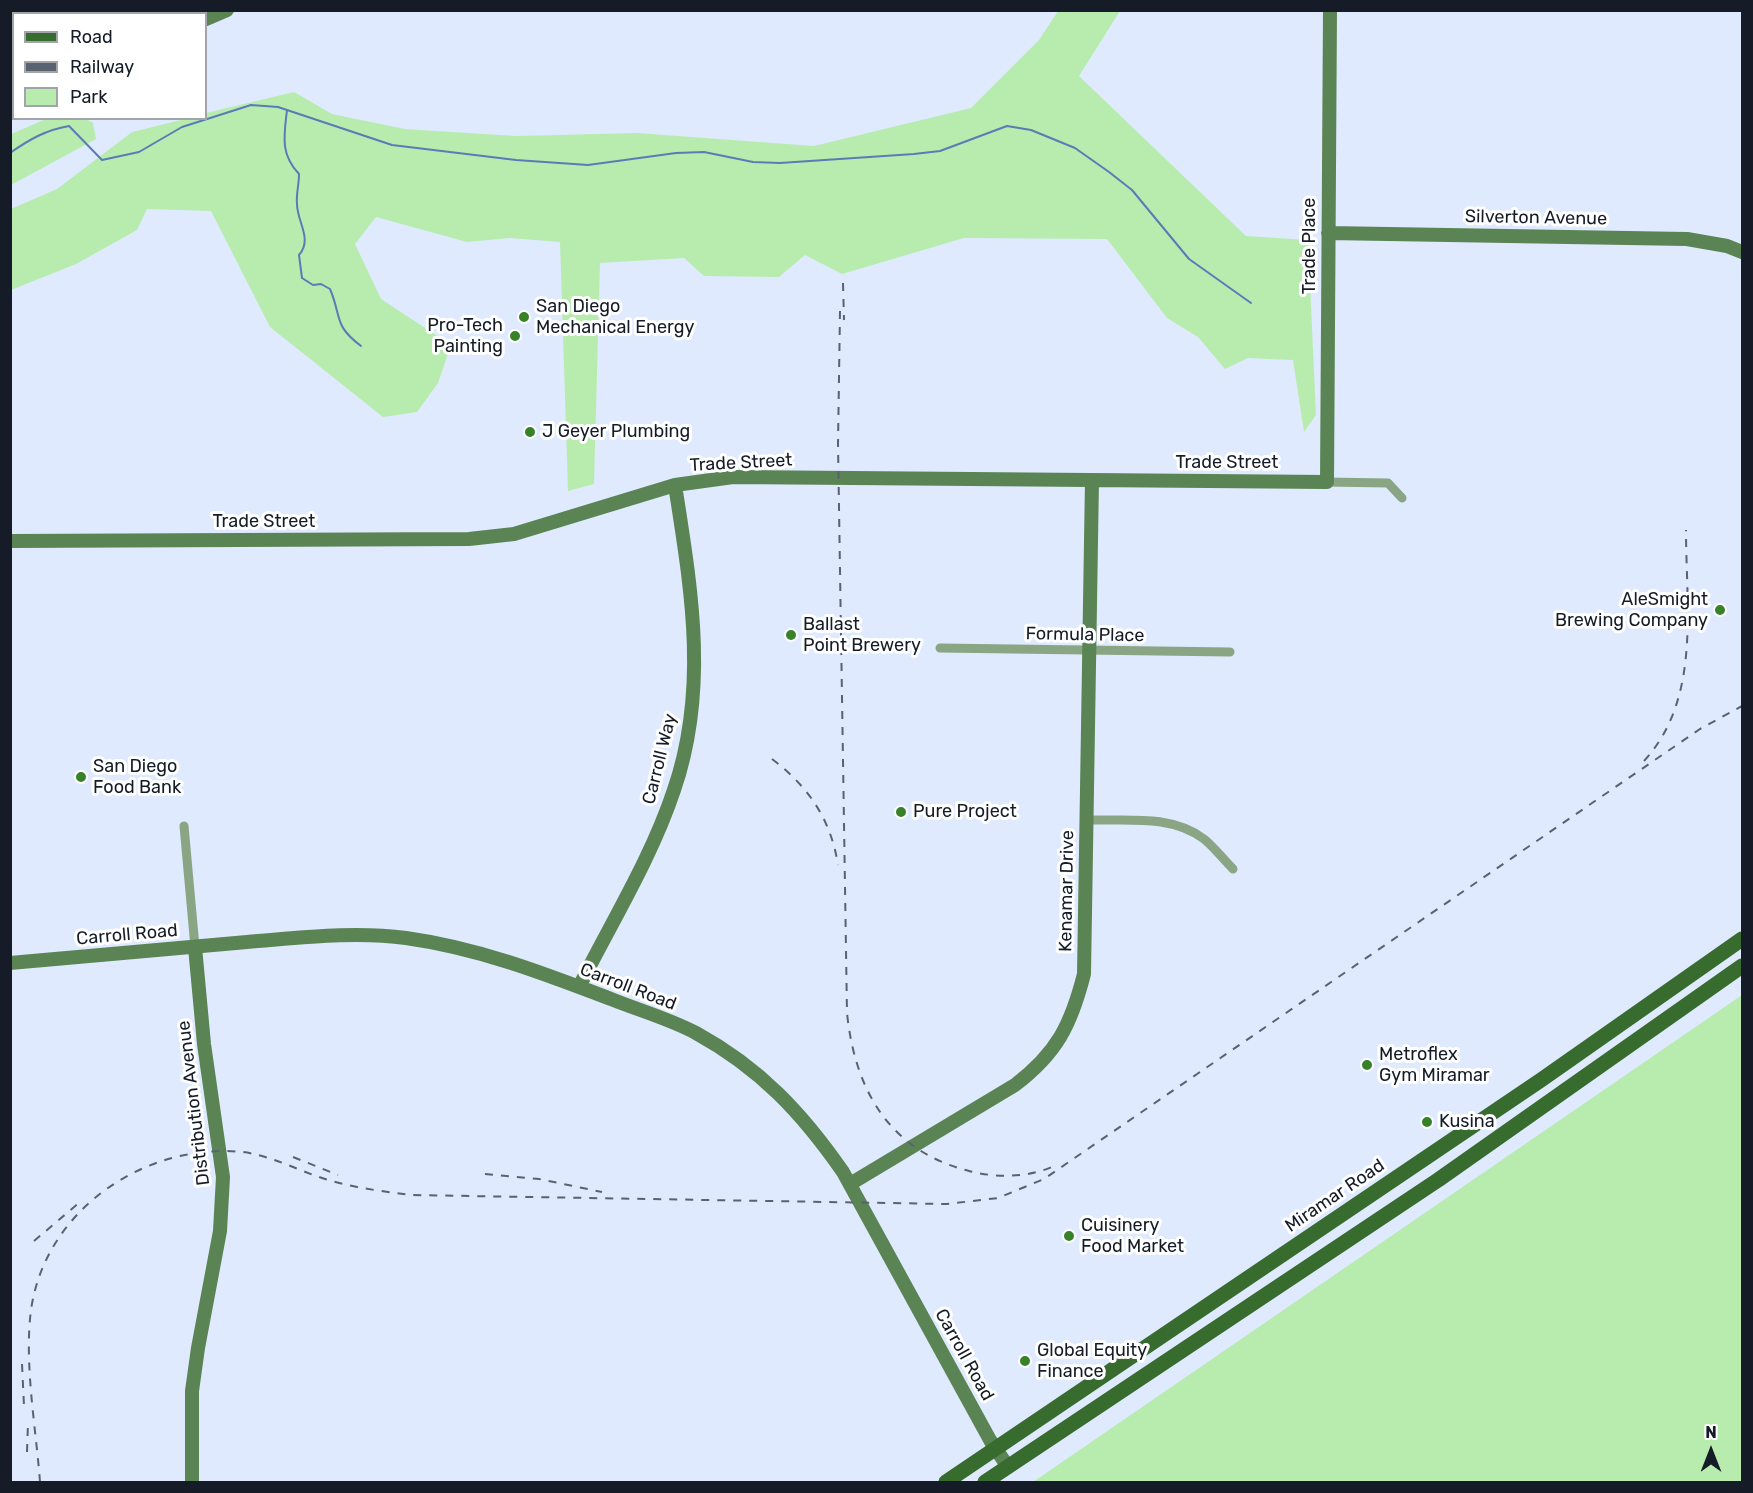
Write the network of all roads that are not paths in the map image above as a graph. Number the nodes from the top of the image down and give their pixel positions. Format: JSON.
{"nodes":[{"id":1,"x":227,"y":10,"type":"edge"},
{"id":2,"x":1330,"y":10,"type":"edge"},
{"id":3,"x":207,"y":19,"type":"edge"},
{"id":4,"x":1328,"y":233,"type":"junction"},
{"id":5,"x":1743,"y":252,"type":"edge"},
{"id":6,"x":1092,"y":480,"type":"junction"},
{"id":7,"x":1327,"y":482,"type":"junction"},
{"id":8,"x":675,"y":485,"type":"junction"},
{"id":9,"x":1402,"y":498,"type":"dead end"},
{"id":10,"x":10,"y":541,"type":"edge"},
{"id":11,"x":940,"y":648,"type":"dead end"},
{"id":12,"x":1088,"y":652,"type":"junction"},
{"id":13,"x":1230,"y":652,"type":"dead end"},
{"id":14,"x":1087,"y":820,"type":"junction"},
{"id":15,"x":184,"y":826,"type":"dead end"},
{"id":16,"x":1233,"y":869,"type":"dead end"},
{"id":17,"x":1743,"y":939,"type":"edge"},
{"id":18,"x":195,"y":946,"type":"junction"},
{"id":19,"x":10,"y":963,"type":"edge"},
{"id":20,"x":1743,"y":966,"type":"edge"},
{"id":21,"x":579,"y":987,"type":"junction"},
{"id":22,"x":850,"y":1184,"type":"junction"},
{"id":23,"x":995,"y":1448,"type":"junction"},
{"id":24,"x":1008,"y":1467,"type":"junction"},
{"id":25,"x":192,"y":1482,"type":"edge"},
{"id":26,"x":946,"y":1482,"type":"edge"},
{"id":27,"x":985,"y":1482,"type":"edge"}],
"edges":[{"from":1,"to":3,"type":"street"},
{"from":2,"to":4,"type":"street","name":"Trade Place"},
{"from":4,"to":5,"type":"street","name":"Silverton Avenue"},
{"from":4,"to":7,"type":"street","name":"Trade Place"},
{"from":6,"to":7,"type":"street","name":"Trade Street"},
{"from":6,"to":8,"type":"street","name":"Trade Street"},
{"from":6,"to":12,"type":"street","name":"Kenamar Drive"},
{"from":7,"to":9,"type":"street","name":"Trade Street"},
{"from":8,"to":10,"type":"street","name":"Trade Street"},
{"from":8,"to":21,"type":"street","name":"Carroll Way"},
{"from":11,"to":12,"type":"street","name":"Formula Place"},
{"from":12,"to":13,"type":"street","name":"Formula Place"},
{"from":12,"to":14,"type":"street","name":"Kenamar Drive"},
{"from":14,"to":16,"type":"street"},
{"from":14,"to":22,"type":"street","name":"Kenamar Drive"},
{"from":15,"to":18,"type":"street","name":"Distribution Avenue"},
{"from":17,"to":23,"type":"main road","name":"Miramar Road"},
{"from":18,"to":19,"type":"street","name":"Carroll Road"},
{"from":18,"to":21,"type":"street","name":"Carroll Road"},
{"from":18,"to":25,"type":"street","name":"Distribution Avenue"},
{"from":20,"to":24,"type":"main road"},
{"from":21,"to":22,"type":"street","name":"Carroll Road"},
{"from":22,"to":23,"type":"street","name":"Carroll Road"},
{"from":23,"to":24,"type":"street","name":"Carroll Road"},
{"from":23,"to":26,"type":"main road","name":"Miramar Road"},
{"from":24,"to":27,"type":"main road"}]}
